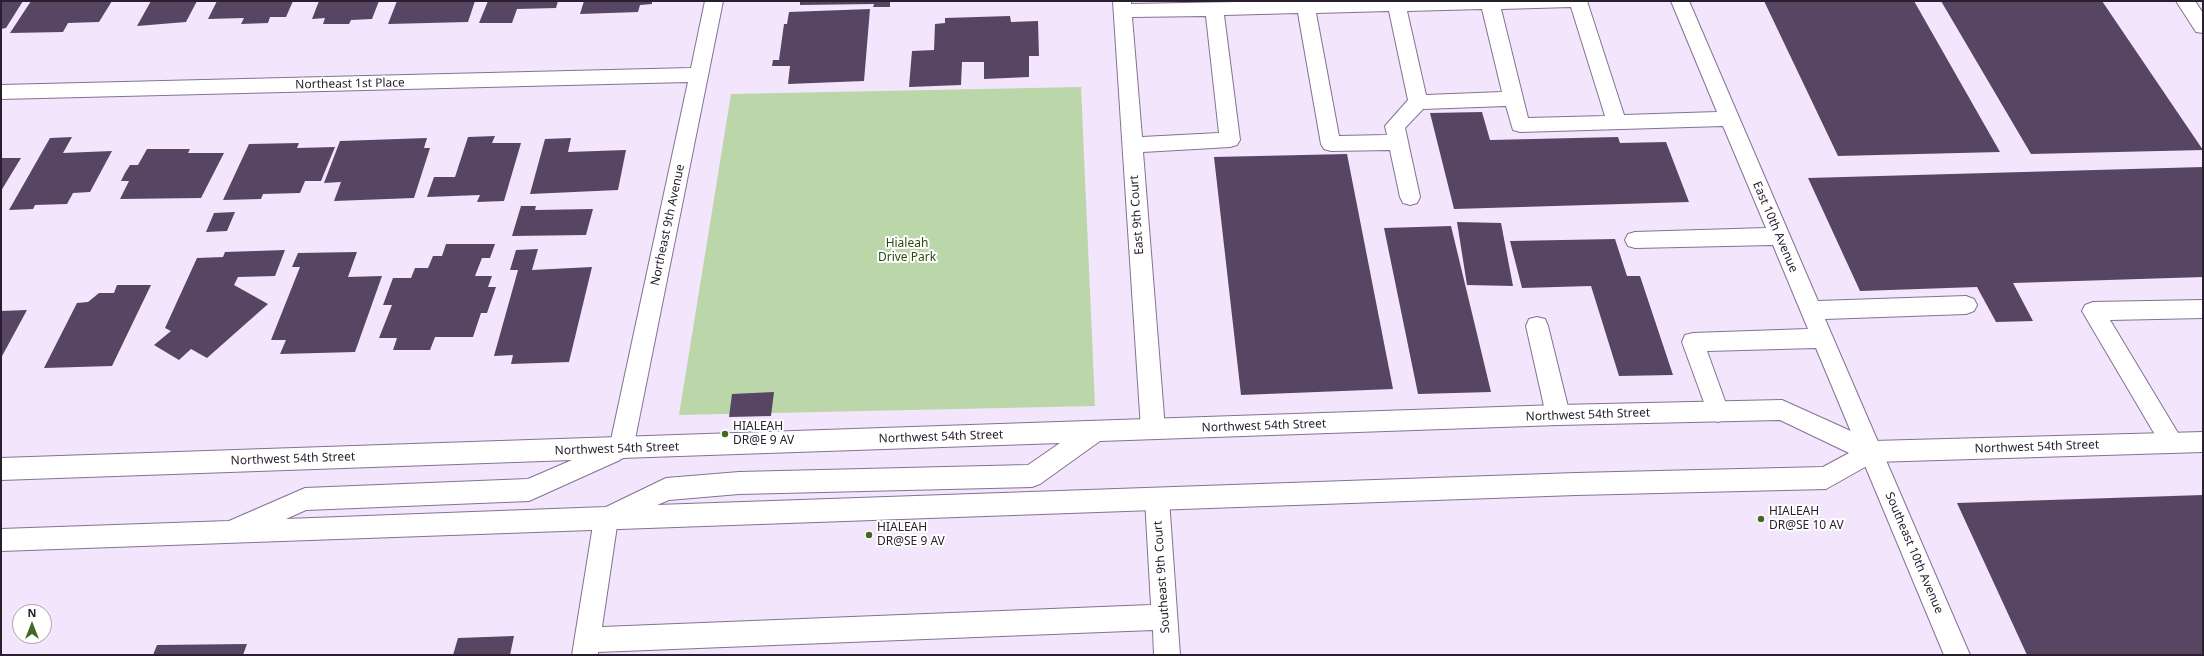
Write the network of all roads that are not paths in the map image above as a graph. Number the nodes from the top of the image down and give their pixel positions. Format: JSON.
{"nodes":[{"id":1,"x":714,"y":1,"type":"edge"},
{"id":2,"x":1577,"y":1,"type":"edge"},
{"id":3,"x":1680,"y":1,"type":"edge"},
{"id":4,"x":2185,"y":1,"type":"edge"},
{"id":5,"x":1490,"y":3,"type":"junction"},
{"id":6,"x":1122,"y":6,"type":"edge"},
{"id":7,"x":1397,"y":6,"type":"junction"},
{"id":8,"x":1306,"y":7,"type":"junction"},
{"id":9,"x":1214,"y":9,"type":"junction"},
{"id":10,"x":2203,"y":27,"type":"edge"},
{"id":11,"x":700,"y":75,"type":"junction"},
{"id":12,"x":1,"y":92,"type":"edge"},
{"id":13,"x":1513,"y":99,"type":"junction"},
{"id":14,"x":1418,"y":102,"type":"junction"},
{"id":15,"x":1730,"y":118,"type":"junction"},
{"id":16,"x":1617,"y":123,"type":"junction"},
{"id":17,"x":1398,"y":142,"type":"junction"},
{"id":18,"x":1132,"y":145,"type":"junction"},
{"id":19,"x":1410,"y":197,"type":"dead end"},
{"id":20,"x":1779,"y":236,"type":"junction"},
{"id":21,"x":1635,"y":240,"type":"dead end"},
{"id":22,"x":1966,"y":305,"type":"dead end"},
{"id":23,"x":2203,"y":309,"type":"edge"},
{"id":24,"x":1811,"y":310,"type":"junction"},
{"id":25,"x":1537,"y":326,"type":"dead end"},
{"id":26,"x":1823,"y":338,"type":"junction"},
{"id":27,"x":1718,"y":412,"type":"junction"},
{"id":28,"x":1558,"y":415,"type":"junction"},
{"id":29,"x":1153,"y":429,"type":"junction"},
{"id":30,"x":1094,"y":432,"type":"junction"},
{"id":31,"x":2203,"y":442,"type":"edge"},
{"id":32,"x":2172,"y":443,"type":"junction"},
{"id":33,"x":621,"y":449,"type":"junction"},
{"id":34,"x":1871,"y":452,"type":"junction"},
{"id":35,"x":1,"y":468,"type":"edge"},
{"id":36,"x":1157,"y":499,"type":"junction"},
{"id":37,"x":606,"y":520,"type":"junction"},
{"id":38,"x":224,"y":532,"type":"junction"},
{"id":39,"x":1,"y":540,"type":"edge"},
{"id":40,"x":1165,"y":617,"type":"junction"},
{"id":41,"x":586,"y":647,"type":"edge"},
{"id":42,"x":1167,"y":655,"type":"edge"},
{"id":43,"x":1957,"y":655,"type":"edge"}],
"edges":[{"from":1,"to":11,"type":"main road","name":"Northeast 9th Avenue"},
{"from":2,"to":5,"type":"main road"},
{"from":2,"to":16,"type":"main road"},
{"from":3,"to":15,"type":"main road","name":"East 10th Avenue"},
{"from":4,"to":10,"type":"main road"},
{"from":5,"to":7,"type":"main road"},
{"from":5,"to":13,"type":"main road"},
{"from":6,"to":9,"type":"main road"},
{"from":6,"to":18,"type":"main road","name":"East 9th Court"},
{"from":7,"to":8,"type":"main road"},
{"from":7,"to":14,"type":"main road"},
{"from":8,"to":9,"type":"main road"},
{"from":8,"to":17,"type":"main road"},
{"from":9,"to":18,"type":"main road"},
{"from":11,"to":12,"type":"main road","name":"Northeast 1st Place"},
{"from":11,"to":33,"type":"main road","name":"Northeast 9th Avenue"},
{"from":13,"to":14,"type":"main road"},
{"from":13,"to":16,"type":"main road"},
{"from":14,"to":17,"type":"main road"},
{"from":15,"to":16,"type":"main road"},
{"from":15,"to":20,"type":"main road","name":"East 10th Avenue"},
{"from":17,"to":19,"type":"main road"},
{"from":18,"to":29,"type":"main road","name":"East 9th Court"},
{"from":20,"to":21,"type":"main road"},
{"from":20,"to":24,"type":"main road","name":"East 10th Avenue"},
{"from":22,"to":24,"type":"main road"},
{"from":23,"to":32,"type":"main road"},
{"from":24,"to":26,"type":"main road","name":"East 10th Avenue"},
{"from":25,"to":28,"type":"main road"},
{"from":26,"to":27,"type":"main road"},
{"from":26,"to":34,"type":"main road","name":"East 10th Avenue"},
{"from":27,"to":28,"type":"main road","name":"Northwest 54th Street"},
{"from":27,"to":34,"type":"main road","name":"Northwest 54th Street"},
{"from":28,"to":29,"type":"main road","name":"Northwest 54th Street"},
{"from":29,"to":30,"type":"main road","name":"Northwest 54th Street"},
{"from":30,"to":33,"type":"main road","name":"Northwest 54th Street"},
{"from":30,"to":37,"type":"main road"},
{"from":31,"to":32,"type":"main road","name":"Northwest 54th Street"},
{"from":32,"to":34,"type":"main road","name":"Northwest 54th Street"},
{"from":33,"to":35,"type":"main road","name":"Northwest 54th Street"},
{"from":33,"to":38,"type":"main road"},
{"from":34,"to":36,"type":"main road","name":"Northwest 54th Street"},
{"from":34,"to":43,"type":"main road","name":"Southeast 10th Avenue"},
{"from":36,"to":37,"type":"main road","name":"Northwest 54th Street"},
{"from":36,"to":40,"type":"main road","name":"Southeast 9th Court"},
{"from":37,"to":38,"type":"main road","name":"Northwest 54th Street"},
{"from":37,"to":41,"type":"main road"},
{"from":38,"to":39,"type":"main road","name":"Northwest 54th Street"},
{"from":40,"to":41,"type":"main road"},
{"from":40,"to":42,"type":"main road","name":"Southeast 9th Court"}]}
